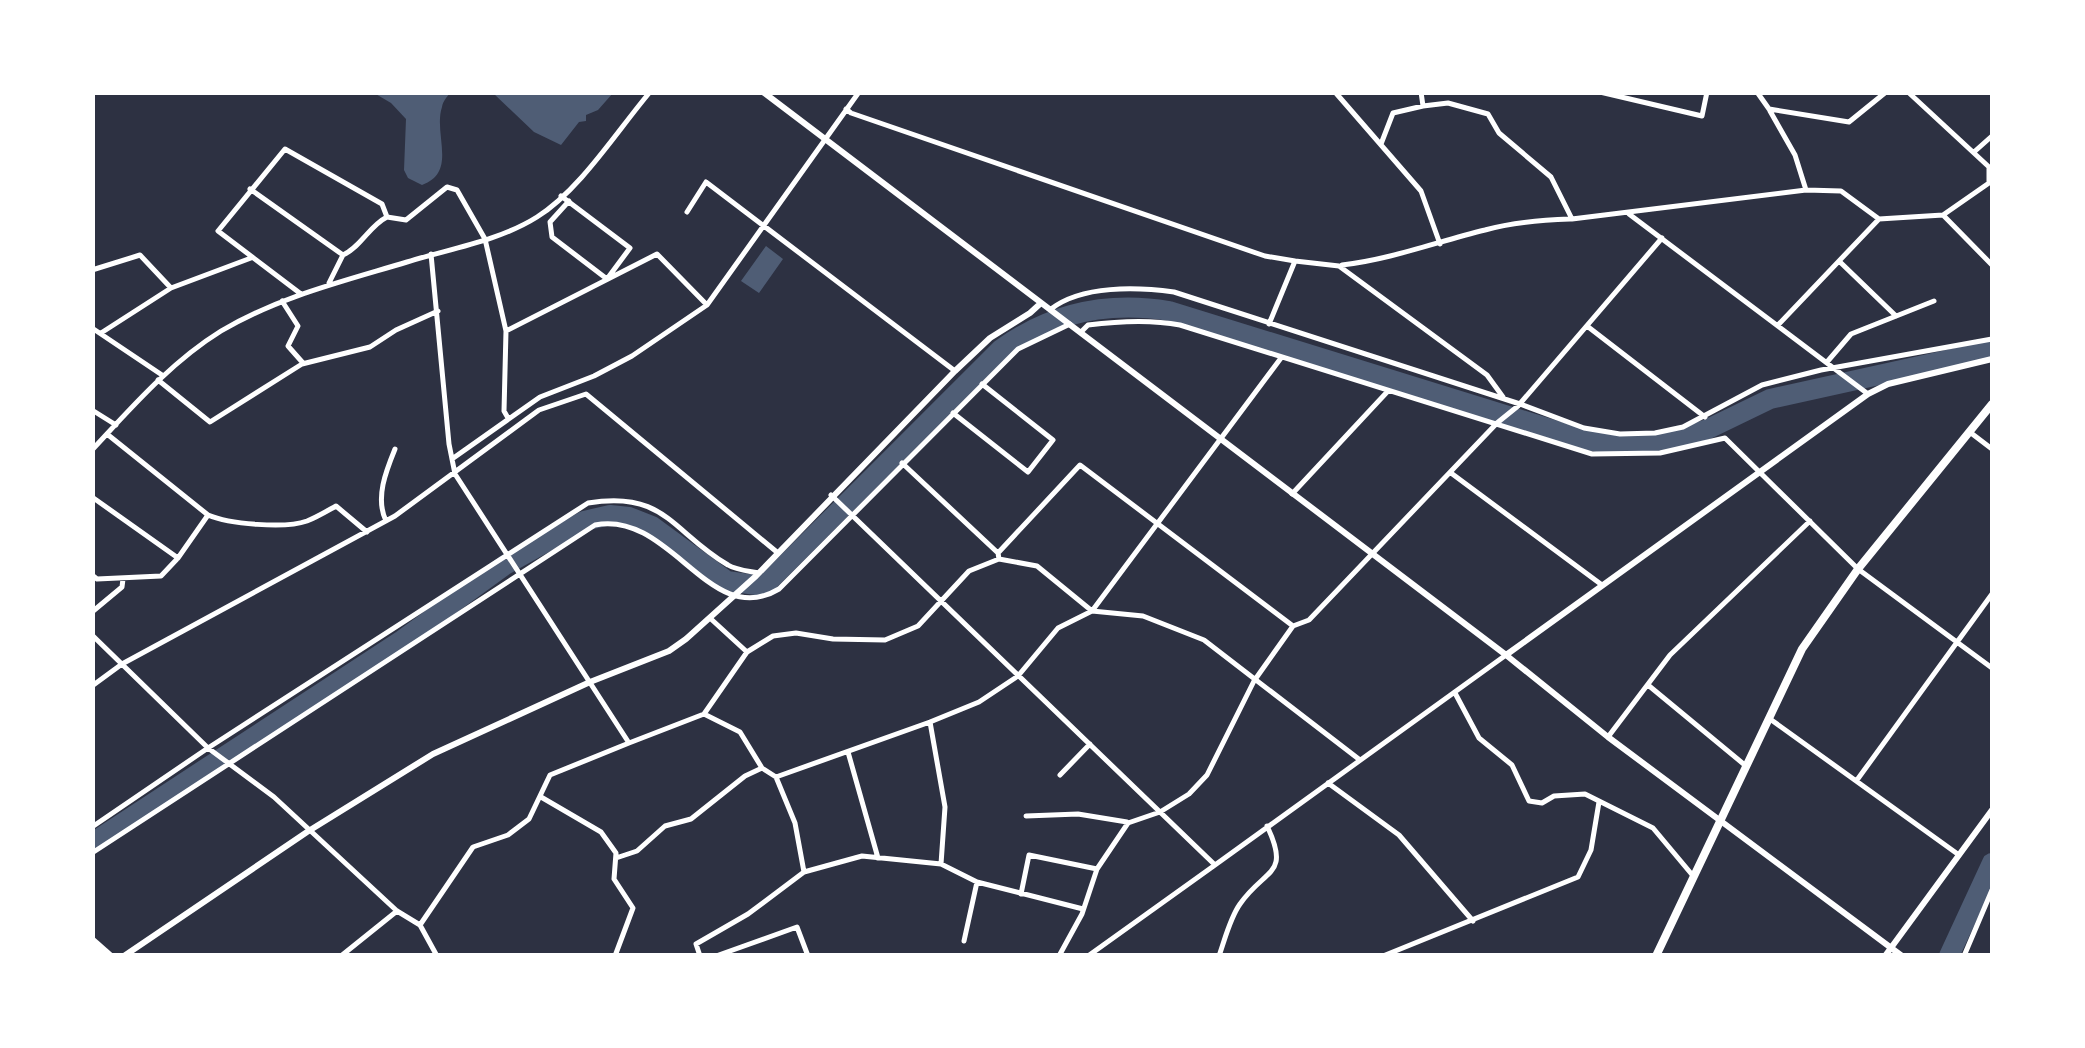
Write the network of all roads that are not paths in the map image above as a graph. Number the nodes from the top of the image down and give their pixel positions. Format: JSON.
{"nodes":[{"id":1,"x":650,"y":92,"type":"edge"},
{"id":2,"x":763,"y":92,"type":"edge"},
{"id":3,"x":859,"y":92,"type":"edge"},
{"id":4,"x":1335,"y":92,"type":"edge"},
{"id":5,"x":1421,"y":92,"type":"edge"},
{"id":6,"x":1600,"y":92,"type":"edge"},
{"id":7,"x":1708,"y":92,"type":"edge"},
{"id":8,"x":1757,"y":92,"type":"edge"},
{"id":9,"x":1886,"y":92,"type":"edge"},
{"id":10,"x":1908,"y":92,"type":"edge"},
{"id":11,"x":1423,"y":106,"type":"junction"},
{"id":12,"x":846,"y":109,"type":"junction"},
{"id":13,"x":1769,"y":109,"type":"junction"},
{"id":14,"x":1992,"y":136,"type":"edge"},
{"id":15,"x":823,"y":139,"type":"junction"},
{"id":16,"x":1381,"y":144,"type":"junction"},
{"id":17,"x":1974,"y":152,"type":"junction"},
{"id":18,"x":250,"y":189,"type":"junction"},
{"id":19,"x":1806,"y":190,"type":"junction"},
{"id":20,"x":561,"y":196,"type":"junction"},
{"id":21,"x":569,"y":201,"type":"junction"},
{"id":22,"x":687,"y":212,"type":"dead end"},
{"id":23,"x":1627,"y":212,"type":"junction"},
{"id":24,"x":387,"y":216,"type":"junction"},
{"id":25,"x":1943,"y":216,"type":"junction"},
{"id":26,"x":1572,"y":219,"type":"junction"},
{"id":27,"x":1879,"y":219,"type":"junction"},
{"id":28,"x":764,"y":225,"type":"junction"},
{"id":29,"x":1662,"y":238,"type":"junction"},
{"id":30,"x":484,"y":240,"type":"junction"},
{"id":31,"x":1440,"y":244,"type":"junction"},
{"id":32,"x":431,"y":254,"type":"junction"},
{"id":33,"x":343,"y":255,"type":"junction"},
{"id":34,"x":251,"y":258,"type":"junction"},
{"id":35,"x":1295,"y":261,"type":"junction"},
{"id":36,"x":1839,"y":261,"type":"junction"},
{"id":37,"x":1339,"y":266,"type":"junction"},
{"id":38,"x":1992,"y":266,"type":"edge"},
{"id":39,"x":92,"y":270,"type":"edge"},
{"id":40,"x":607,"y":279,"type":"junction"},
{"id":41,"x":328,"y":286,"type":"junction"},
{"id":42,"x":171,"y":288,"type":"junction"},
{"id":43,"x":301,"y":294,"type":"junction"},
{"id":44,"x":282,"y":301,"type":"junction"},
{"id":45,"x":1934,"y":301,"type":"dead end"},
{"id":46,"x":1042,"y":302,"type":"junction"},
{"id":47,"x":707,"y":305,"type":"junction"},
{"id":48,"x":1051,"y":309,"type":"junction"},
{"id":49,"x":438,"y":311,"type":"junction"},
{"id":50,"x":1896,"y":316,"type":"junction"},
{"id":51,"x":1070,"y":324,"type":"junction"},
{"id":52,"x":1269,"y":324,"type":"junction"},
{"id":53,"x":1778,"y":325,"type":"junction"},
{"id":54,"x":1587,"y":326,"type":"junction"},
{"id":55,"x":92,"y":328,"type":"edge"},
{"id":56,"x":506,"y":331,"type":"junction"},
{"id":57,"x":1082,"y":332,"type":"junction"},
{"id":58,"x":101,"y":333,"type":"junction"},
{"id":59,"x":1992,"y":339,"type":"edge"},
{"id":60,"x":1282,"y":358,"type":"junction"},
{"id":61,"x":1992,"y":359,"type":"edge"},
{"id":62,"x":1827,"y":362,"type":"junction"},
{"id":63,"x":304,"y":363,"type":"junction"},
{"id":64,"x":1839,"y":370,"type":"junction"},
{"id":65,"x":955,"y":371,"type":"junction"},
{"id":66,"x":160,"y":378,"type":"junction"},
{"id":67,"x":982,"y":384,"type":"junction"},
{"id":68,"x":1388,"y":391,"type":"junction"},
{"id":69,"x":1868,"y":394,"type":"junction"},
{"id":70,"x":1505,"y":399,"type":"junction"},
{"id":71,"x":1992,"y":404,"type":"edge"},
{"id":72,"x":1519,"y":405,"type":"junction"},
{"id":73,"x":92,"y":410,"type":"edge"},
{"id":74,"x":952,"y":412,"type":"junction"},
{"id":75,"x":508,"y":418,"type":"junction"},
{"id":76,"x":1705,"y":418,"type":"junction"},
{"id":77,"x":1500,"y":421,"type":"junction"},
{"id":78,"x":116,"y":425,"type":"junction"},
{"id":79,"x":1970,"y":432,"type":"junction"},
{"id":80,"x":108,"y":434,"type":"junction"},
{"id":81,"x":1220,"y":440,"type":"junction"},
{"id":82,"x":394,"y":449,"type":"dead end"},
{"id":83,"x":1992,"y":449,"type":"edge"},
{"id":84,"x":92,"y":450,"type":"edge"},
{"id":85,"x":452,"y":460,"type":"junction"},
{"id":86,"x":902,"y":463,"type":"junction"},
{"id":87,"x":1451,"y":473,"type":"junction"},
{"id":88,"x":1760,"y":473,"type":"junction"},
{"id":89,"x":455,"y":474,"type":"junction"},
{"id":90,"x":1292,"y":494,"type":"junction"},
{"id":91,"x":92,"y":497,"type":"edge"},
{"id":92,"x":833,"y":498,"type":"junction"},
{"id":93,"x":851,"y":515,"type":"junction"},
{"id":94,"x":208,"y":516,"type":"junction"},
{"id":95,"x":386,"y":520,"type":"junction"},
{"id":96,"x":1810,"y":521,"type":"junction"},
{"id":97,"x":1158,"y":524,"type":"junction"},
{"id":98,"x":367,"y":532,"type":"junction"},
{"id":99,"x":778,"y":553,"type":"junction"},
{"id":100,"x":1370,"y":553,"type":"junction"},
{"id":101,"x":509,"y":556,"type":"junction"},
{"id":102,"x":998,"y":556,"type":"junction"},
{"id":103,"x":178,"y":558,"type":"junction"},
{"id":104,"x":1858,"y":569,"type":"junction"},
{"id":105,"x":520,"y":573,"type":"junction"},
{"id":106,"x":757,"y":574,"type":"junction"},
{"id":107,"x":92,"y":575,"type":"edge"},
{"id":108,"x":124,"y":579,"type":"junction"},
{"id":109,"x":1604,"y":587,"type":"junction"},
{"id":110,"x":736,"y":594,"type":"junction"},
{"id":111,"x":1992,"y":594,"type":"edge"},
{"id":112,"x":942,"y":600,"type":"junction"},
{"id":113,"x":1092,"y":611,"type":"junction"},
{"id":114,"x":92,"y":612,"type":"edge"},
{"id":115,"x":712,"y":619,"type":"junction"},
{"id":116,"x":1293,"y":626,"type":"junction"},
{"id":117,"x":92,"y":634,"type":"edge"},
{"id":118,"x":1958,"y":642,"type":"junction"},
{"id":119,"x":747,"y":652,"type":"junction"},
{"id":120,"x":1506,"y":655,"type":"junction"},
{"id":121,"x":122,"y":664,"type":"junction"},
{"id":122,"x":1992,"y":668,"type":"edge"},
{"id":123,"x":1018,"y":676,"type":"junction"},
{"id":124,"x":1254,"y":680,"type":"junction"},
{"id":125,"x":590,"y":682,"type":"junction"},
{"id":126,"x":1648,"y":685,"type":"junction"},
{"id":127,"x":92,"y":686,"type":"edge"},
{"id":128,"x":1455,"y":694,"type":"junction"},
{"id":129,"x":704,"y":714,"type":"junction"},
{"id":130,"x":1768,"y":717,"type":"junction"},
{"id":131,"x":930,"y":722,"type":"junction"},
{"id":132,"x":1608,"y":737,"type":"junction"},
{"id":133,"x":629,"y":743,"type":"junction"},
{"id":134,"x":1090,"y":744,"type":"junction"},
{"id":135,"x":208,"y":748,"type":"junction"},
{"id":136,"x":848,"y":752,"type":"junction"},
{"id":137,"x":1360,"y":760,"type":"junction"},
{"id":138,"x":229,"y":764,"type":"junction"},
{"id":139,"x":1746,"y":766,"type":"junction"},
{"id":140,"x":762,"y":768,"type":"junction"},
{"id":141,"x":1060,"y":775,"type":"dead end"},
{"id":142,"x":776,"y":777,"type":"junction"},
{"id":143,"x":1858,"y":780,"type":"junction"},
{"id":144,"x":1328,"y":783,"type":"junction"},
{"id":145,"x":541,"y":797,"type":"junction"},
{"id":146,"x":1599,"y":802,"type":"junction"},
{"id":147,"x":1992,"y":810,"type":"edge"},
{"id":148,"x":1160,"y":812,"type":"junction"},
{"id":149,"x":1026,"y":816,"type":"dead end"},
{"id":150,"x":1719,"y":820,"type":"junction"},
{"id":151,"x":1128,"y":823,"type":"junction"},
{"id":152,"x":1267,"y":826,"type":"junction"},
{"id":153,"x":92,"y":827,"type":"edge"},
{"id":154,"x":307,"y":832,"type":"junction"},
{"id":155,"x":92,"y":853,"type":"edge"},
{"id":156,"x":1959,"y":855,"type":"junction"},
{"id":157,"x":616,"y":858,"type":"junction"},
{"id":158,"x":878,"y":858,"type":"junction"},
{"id":159,"x":941,"y":864,"type":"junction"},
{"id":160,"x":1215,"y":865,"type":"junction"},
{"id":161,"x":1098,"y":868,"type":"junction"},
{"id":162,"x":804,"y":872,"type":"junction"},
{"id":163,"x":1694,"y":877,"type":"junction"},
{"id":164,"x":978,"y":882,"type":"junction"},
{"id":165,"x":1992,"y":890,"type":"edge"},
{"id":166,"x":1021,"y":894,"type":"junction"},
{"id":167,"x":1985,"y":902,"type":"junction"},
{"id":168,"x":1992,"y":908,"type":"edge"},
{"id":169,"x":1084,"y":909,"type":"junction"},
{"id":170,"x":397,"y":911,"type":"junction"},
{"id":171,"x":1473,"y":921,"type":"junction"},
{"id":172,"x":420,"y":926,"type":"junction"},
{"id":173,"x":92,"y":941,"type":"edge"},
{"id":174,"x":964,"y":941,"type":"dead end"},
{"id":175,"x":1891,"y":947,"type":"junction"},
{"id":176,"x":92,"y":949,"type":"edge"},
{"id":177,"x":100,"y":956,"type":"edge"},
{"id":178,"x":109,"y":956,"type":"edge"},
{"id":179,"x":124,"y":956,"type":"edge"},
{"id":180,"x":341,"y":956,"type":"edge"},
{"id":181,"x":436,"y":956,"type":"edge"},
{"id":182,"x":615,"y":956,"type":"edge"},
{"id":183,"x":700,"y":956,"type":"edge"},
{"id":184,"x":716,"y":956,"type":"edge"},
{"id":185,"x":808,"y":956,"type":"edge"},
{"id":186,"x":1060,"y":956,"type":"edge"},
{"id":187,"x":1088,"y":956,"type":"edge"},
{"id":188,"x":1218,"y":956,"type":"edge"},
{"id":189,"x":1382,"y":956,"type":"edge"},
{"id":190,"x":1656,"y":956,"type":"edge"},
{"id":191,"x":1885,"y":956,"type":"edge"},
{"id":192,"x":1902,"y":956,"type":"edge"},
{"id":193,"x":1964,"y":956,"type":"edge"}],
"edges":[{"from":1,"to":20,"type":"street"},
{"from":2,"to":15,"type":"street"},
{"from":3,"to":12,"type":"street"},
{"from":4,"to":16,"type":"street"},
{"from":5,"to":11,"type":"street"},
{"from":6,"to":7,"type":"street"},
{"from":8,"to":13,"type":"street"},
{"from":9,"to":13,"type":"street"},
{"from":10,"to":17,"type":"street"},
{"from":11,"to":16,"type":"street"},
{"from":11,"to":26,"type":"street"},
{"from":12,"to":15,"type":"street"},
{"from":12,"to":35,"type":"street"},
{"from":13,"to":19,"type":"street"},
{"from":14,"to":17,"type":"street"},
{"from":15,"to":28,"type":"street"},
{"from":15,"to":46,"type":"street"},
{"from":16,"to":31,"type":"street"},
{"from":17,"to":25,"type":"street"},
{"from":18,"to":24,"type":"street"},
{"from":18,"to":33,"type":"street"},
{"from":18,"to":34,"type":"street"},
{"from":19,"to":23,"type":"street"},
{"from":19,"to":27,"type":"street"},
{"from":20,"to":21,"type":"street"},
{"from":20,"to":30,"type":"street"},
{"from":21,"to":40,"type":"street"},
{"from":21,"to":40,"type":"street"},
{"from":22,"to":28,"type":"street"},
{"from":23,"to":26,"type":"street"},
{"from":23,"to":29,"type":"street"},
{"from":24,"to":30,"type":"street"},
{"from":24,"to":33,"type":"street"},
{"from":25,"to":27,"type":"street"},
{"from":25,"to":38,"type":"street"},
{"from":26,"to":31,"type":"street"},
{"from":27,"to":36,"type":"street"},
{"from":28,"to":47,"type":"street"},
{"from":28,"to":65,"type":"street"},
{"from":29,"to":53,"type":"street"},
{"from":29,"to":54,"type":"street"},
{"from":30,"to":32,"type":"street"},
{"from":30,"to":56,"type":"street"},
{"from":31,"to":37,"type":"street"},
{"from":32,"to":41,"type":"street"},
{"from":32,"to":49,"type":"street"},
{"from":33,"to":41,"type":"street"},
{"from":34,"to":42,"type":"street"},
{"from":34,"to":43,"type":"street"},
{"from":35,"to":37,"type":"street"},
{"from":35,"to":52,"type":"street"},
{"from":36,"to":50,"type":"street"},
{"from":36,"to":53,"type":"street"},
{"from":37,"to":70,"type":"street"},
{"from":39,"to":42,"type":"street"},
{"from":40,"to":47,"type":"street"},
{"from":40,"to":56,"type":"street"},
{"from":41,"to":43,"type":"street"},
{"from":42,"to":58,"type":"street"},
{"from":43,"to":44,"type":"street"},
{"from":44,"to":63,"type":"street"},
{"from":44,"to":66,"type":"street"},
{"from":45,"to":50,"type":"street"},
{"from":46,"to":48,"type":"street"},
{"from":46,"to":65,"type":"street"},
{"from":47,"to":75,"type":"street"},
{"from":48,"to":51,"type":"street"},
{"from":48,"to":52,"type":"street"},
{"from":49,"to":63,"type":"street"},
{"from":49,"to":85,"type":"street"},
{"from":50,"to":62,"type":"street"},
{"from":51,"to":57,"type":"street"},
{"from":51,"to":67,"type":"street"},
{"from":52,"to":70,"type":"street"},
{"from":53,"to":62,"type":"street"},
{"from":54,"to":72,"type":"street"},
{"from":54,"to":76,"type":"street"},
{"from":55,"to":58,"type":"street"},
{"from":56,"to":75,"type":"street"},
{"from":57,"to":60,"type":"street"},
{"from":57,"to":81,"type":"street"},
{"from":58,"to":66,"type":"street"},
{"from":59,"to":64,"type":"street"},
{"from":60,"to":68,"type":"street"},
{"from":60,"to":81,"type":"street"},
{"from":61,"to":69,"type":"street"},
{"from":62,"to":64,"type":"street"},
{"from":63,"to":66,"type":"street"},
{"from":64,"to":69,"type":"street"},
{"from":64,"to":76,"type":"street"},
{"from":65,"to":92,"type":"street"},
{"from":66,"to":78,"type":"street"},
{"from":67,"to":74,"type":"street"},
{"from":67,"to":74,"type":"street"},
{"from":68,"to":77,"type":"street"},
{"from":68,"to":90,"type":"street"},
{"from":69,"to":88,"type":"street"},
{"from":70,"to":72,"type":"street"},
{"from":71,"to":79,"type":"main road"},
{"from":72,"to":76,"type":"street"},
{"from":72,"to":77,"type":"street"},
{"from":73,"to":78,"type":"street"},
{"from":74,"to":86,"type":"street"},
{"from":75,"to":85,"type":"street"},
{"from":77,"to":87,"type":"street"},
{"from":77,"to":88,"type":"street"},
{"from":78,"to":80,"type":"street"},
{"from":79,"to":83,"type":"street"},
{"from":79,"to":104,"type":"main road"},
{"from":80,"to":84,"type":"street"},
{"from":80,"to":94,"type":"street"},
{"from":81,"to":90,"type":"street"},
{"from":81,"to":97,"type":"street"},
{"from":82,"to":95,"type":"street"},
{"from":85,"to":89,"type":"street"},
{"from":86,"to":93,"type":"street"},
{"from":86,"to":102,"type":"street"},
{"from":87,"to":100,"type":"street"},
{"from":87,"to":109,"type":"street"},
{"from":88,"to":96,"type":"street"},
{"from":88,"to":109,"type":"street"},
{"from":89,"to":95,"type":"street"},
{"from":89,"to":99,"type":"street"},
{"from":89,"to":101,"type":"street"},
{"from":90,"to":100,"type":"street"},
{"from":91,"to":103,"type":"street"},
{"from":92,"to":93,"type":"street"},
{"from":92,"to":99,"type":"street"},
{"from":93,"to":110,"type":"street"},
{"from":93,"to":112,"type":"street"},
{"from":94,"to":98,"type":"street"},
{"from":94,"to":103,"type":"street"},
{"from":95,"to":98,"type":"street"},
{"from":96,"to":104,"type":"street"},
{"from":96,"to":126,"type":"street"},
{"from":97,"to":102,"type":"street"},
{"from":97,"to":113,"type":"street"},
{"from":97,"to":116,"type":"street"},
{"from":98,"to":121,"type":"street"},
{"from":99,"to":106,"type":"street"},
{"from":100,"to":116,"type":"street"},
{"from":100,"to":120,"type":"street"},
{"from":101,"to":105,"type":"street"},
{"from":101,"to":106,"type":"street"},
{"from":101,"to":135,"type":"street"},
{"from":102,"to":112,"type":"street"},
{"from":102,"to":113,"type":"street"},
{"from":103,"to":108,"type":"street"},
{"from":104,"to":118,"type":"street"},
{"from":104,"to":130,"type":"main road"},
{"from":105,"to":110,"type":"street"},
{"from":105,"to":125,"type":"street"},
{"from":105,"to":138,"type":"street"},
{"from":106,"to":110,"type":"street"},
{"from":107,"to":108,"type":"street"},
{"from":108,"to":114,"type":"street"},
{"from":109,"to":120,"type":"street"},
{"from":110,"to":115,"type":"street"},
{"from":111,"to":118,"type":"street"},
{"from":112,"to":119,"type":"street"},
{"from":112,"to":123,"type":"street"},
{"from":113,"to":123,"type":"street"},
{"from":113,"to":124,"type":"street"},
{"from":115,"to":119,"type":"street"},
{"from":115,"to":125,"type":"street"},
{"from":116,"to":124,"type":"street"},
{"from":117,"to":121,"type":"street"},
{"from":118,"to":122,"type":"street"},
{"from":118,"to":143,"type":"street"},
{"from":119,"to":129,"type":"street"},
{"from":120,"to":128,"type":"street"},
{"from":120,"to":132,"type":"street"},
{"from":121,"to":127,"type":"street"},
{"from":121,"to":135,"type":"street"},
{"from":123,"to":131,"type":"street"},
{"from":123,"to":134,"type":"street"},
{"from":124,"to":137,"type":"street"},
{"from":124,"to":148,"type":"street"},
{"from":125,"to":133,"type":"street"},
{"from":125,"to":154,"type":"street"},
{"from":126,"to":132,"type":"street"},
{"from":126,"to":139,"type":"street"},
{"from":128,"to":137,"type":"street"},
{"from":128,"to":146,"type":"street"},
{"from":129,"to":133,"type":"street"},
{"from":129,"to":140,"type":"street"},
{"from":130,"to":139,"type":"main road"},
{"from":130,"to":143,"type":"street"},
{"from":131,"to":136,"type":"street"},
{"from":131,"to":159,"type":"street"},
{"from":132,"to":150,"type":"street"},
{"from":133,"to":145,"type":"street"},
{"from":134,"to":141,"type":"street"},
{"from":134,"to":148,"type":"street"},
{"from":135,"to":138,"type":"street"},
{"from":135,"to":153,"type":"street"},
{"from":136,"to":142,"type":"street"},
{"from":136,"to":158,"type":"street"},
{"from":137,"to":144,"type":"street"},
{"from":138,"to":154,"type":"street"},
{"from":138,"to":155,"type":"street"},
{"from":139,"to":150,"type":"main road"},
{"from":140,"to":142,"type":"street"},
{"from":140,"to":157,"type":"street"},
{"from":142,"to":162,"type":"street"},
{"from":143,"to":156,"type":"street"},
{"from":144,"to":152,"type":"street"},
{"from":144,"to":171,"type":"street"},
{"from":145,"to":157,"type":"street"},
{"from":145,"to":172,"type":"street"},
{"from":146,"to":163,"type":"street"},
{"from":146,"to":171,"type":"street"},
{"from":147,"to":156,"type":"street"},
{"from":148,"to":151,"type":"street"},
{"from":148,"to":160,"type":"street"},
{"from":149,"to":151,"type":"street"},
{"from":150,"to":163,"type":"main road"},
{"from":150,"to":175,"type":"street"},
{"from":151,"to":161,"type":"street"},
{"from":152,"to":160,"type":"street"},
{"from":152,"to":188,"type":"street"},
{"from":154,"to":170,"type":"street"},
{"from":154,"to":179,"type":"street"},
{"from":156,"to":175,"type":"street"},
{"from":157,"to":182,"type":"street"},
{"from":158,"to":159,"type":"street"},
{"from":158,"to":162,"type":"street"},
{"from":159,"to":164,"type":"street"},
{"from":160,"to":187,"type":"street"},
{"from":161,"to":166,"type":"street"},
{"from":161,"to":169,"type":"street"},
{"from":162,"to":183,"type":"street"},
{"from":163,"to":190,"type":"main road"},
{"from":164,"to":166,"type":"street"},
{"from":164,"to":174,"type":"street"},
{"from":165,"to":167,"type":"street"},
{"from":166,"to":169,"type":"street"},
{"from":167,"to":168,"type":"street"},
{"from":167,"to":193,"type":"street"},
{"from":169,"to":186,"type":"street"},
{"from":170,"to":172,"type":"street"},
{"from":170,"to":180,"type":"street"},
{"from":171,"to":189,"type":"street"},
{"from":172,"to":181,"type":"street"},
{"from":173,"to":178,"type":"highway"},
{"from":175,"to":191,"type":"street"},
{"from":175,"to":192,"type":"street"},
{"from":176,"to":177,"type":"highway"},
{"from":184,"to":185,"type":"street"}]}
